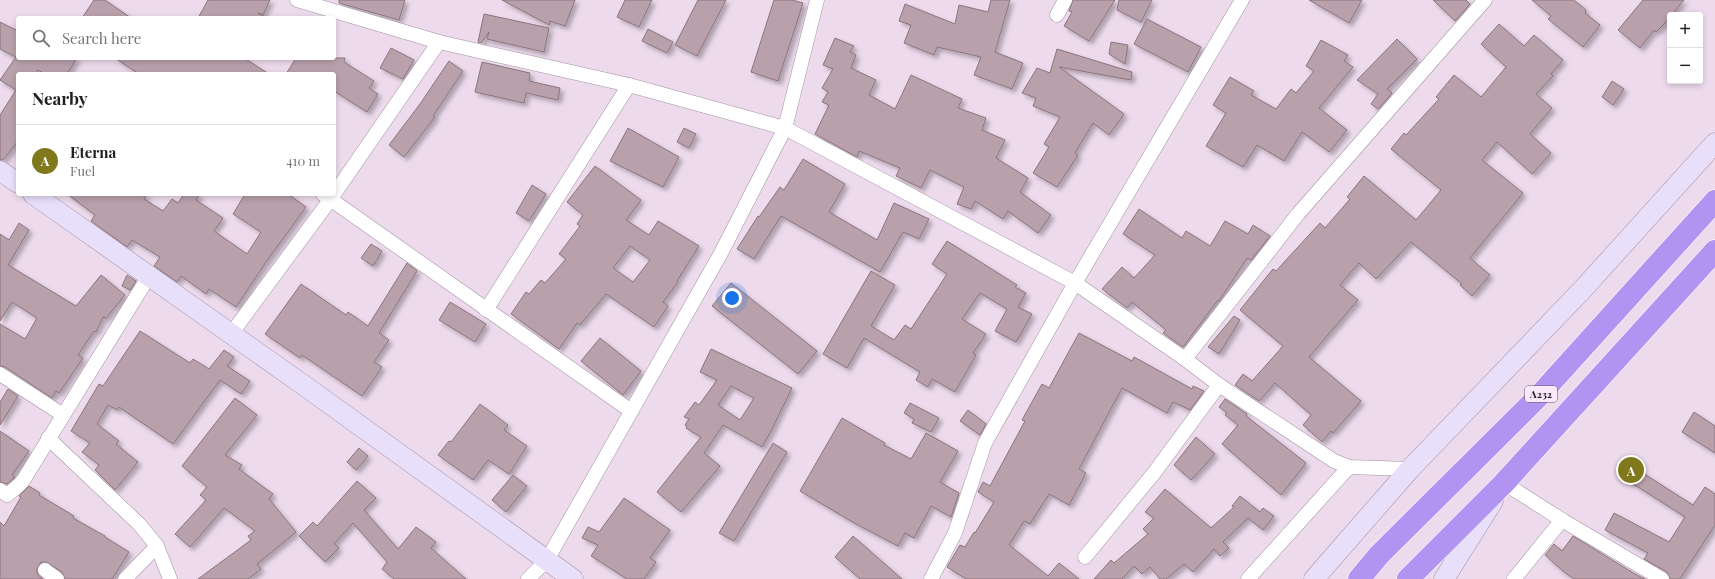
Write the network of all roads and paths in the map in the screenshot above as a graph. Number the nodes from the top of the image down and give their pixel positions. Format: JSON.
{"nodes":[{"id":1,"x":297,"y":0,"type":"edge"},
{"id":2,"x":817,"y":0,"type":"edge"},
{"id":3,"x":1065,"y":0,"type":"edge"},
{"id":4,"x":1242,"y":0,"type":"edge"},
{"id":5,"x":1485,"y":0,"type":"edge"},
{"id":6,"x":1057,"y":15,"type":"dead end"},
{"id":7,"x":440,"y":42,"type":"junction"},
{"id":8,"x":629,"y":85,"type":"junction"},
{"id":9,"x":785,"y":128,"type":"junction"},
{"id":10,"x":1715,"y":143,"type":"edge"},
{"id":11,"x":0,"y":170,"type":"edge"},
{"id":12,"x":16,"y":182,"type":"edge"},
{"id":13,"x":336,"y":185,"type":"edge"},
{"id":14,"x":36,"y":196,"type":"edge"},
{"id":15,"x":327,"y":197,"type":"edge"},
{"id":16,"x":1715,"y":201,"type":"edge"},
{"id":17,"x":1715,"y":251,"type":"edge"},
{"id":18,"x":148,"y":276,"type":"junction"},
{"id":19,"x":1075,"y":283,"type":"junction"},
{"id":20,"x":486,"y":310,"type":"junction"},
{"id":21,"x":231,"y":334,"type":"junction"},
{"id":22,"x":1185,"y":359,"type":"junction"},
{"id":23,"x":0,"y":374,"type":"edge"},
{"id":24,"x":1219,"y":385,"type":"junction"},
{"id":25,"x":631,"y":411,"type":"junction"},
{"id":26,"x":63,"y":415,"type":"junction"},
{"id":27,"x":48,"y":438,"type":"junction"},
{"id":28,"x":1349,"y":468,"type":"junction"},
{"id":29,"x":1410,"y":469,"type":"junction"},
{"id":30,"x":1504,"y":483,"type":"junction"},
{"id":31,"x":0,"y":490,"type":"edge"},
{"id":32,"x":1562,"y":520,"type":"junction"},
{"id":33,"x":157,"y":546,"type":"junction"},
{"id":34,"x":1085,"y":557,"type":"dead end"},
{"id":35,"x":547,"y":560,"type":"junction"},
{"id":36,"x":45,"y":570,"type":"dead end"},
{"id":37,"x":57,"y":579,"type":"edge"},
{"id":38,"x":125,"y":579,"type":"edge"},
{"id":39,"x":170,"y":579,"type":"edge"},
{"id":40,"x":528,"y":579,"type":"edge"},
{"id":41,"x":573,"y":579,"type":"edge"},
{"id":42,"x":931,"y":579,"type":"edge"},
{"id":43,"x":1248,"y":579,"type":"edge"},
{"id":44,"x":1314,"y":579,"type":"edge"},
{"id":45,"x":1359,"y":579,"type":"edge"},
{"id":46,"x":1408,"y":579,"type":"edge"},
{"id":47,"x":1444,"y":579,"type":"edge"},
{"id":48,"x":1514,"y":579,"type":"edge"},
{"id":49,"x":1662,"y":579,"type":"edge"}],
"edges":[{"from":1,"to":7,"type":"street"},
{"from":2,"to":9,"type":"street"},
{"from":3,"to":6,"type":"street"},
{"from":4,"to":19,"type":"street"},
{"from":5,"to":22,"type":"street"},
{"from":7,"to":8,"type":"street"},
{"from":7,"to":13,"type":"street"},
{"from":8,"to":9,"type":"street"},
{"from":8,"to":20,"type":"street"},
{"from":9,"to":19,"type":"street"},
{"from":9,"to":25,"type":"street"},
{"from":10,"to":29,"type":"main road"},
{"from":11,"to":12,"type":"main road"},
{"from":14,"to":18,"type":"main road"},
{"from":15,"to":20,"type":"street"},
{"from":15,"to":21,"type":"street"},
{"from":16,"to":45,"type":"highway","number":"A232"},
{"from":17,"to":30,"type":"highway","number":"A232"},
{"from":18,"to":21,"type":"main road"},
{"from":18,"to":26,"type":"street"},
{"from":19,"to":22,"type":"street"},
{"from":19,"to":42,"type":"street"},
{"from":20,"to":25,"type":"street"},
{"from":21,"to":35,"type":"main road"},
{"from":22,"to":24,"type":"street"},
{"from":23,"to":26,"type":"street"},
{"from":24,"to":28,"type":"street"},
{"from":24,"to":34,"type":"street"},
{"from":25,"to":35,"type":"street"},
{"from":26,"to":27,"type":"street"},
{"from":27,"to":31,"type":"street"},
{"from":27,"to":33,"type":"street"},
{"from":28,"to":29,"type":"street"},
{"from":28,"to":43,"type":"street"},
{"from":29,"to":44,"type":"main road"},
{"from":30,"to":32,"type":"street"},
{"from":30,"to":46,"type":"highway","number":"A232"},
{"from":30,"to":47,"type":"main road"},
{"from":32,"to":48,"type":"street"},
{"from":32,"to":49,"type":"street"},
{"from":33,"to":38,"type":"street"},
{"from":33,"to":39,"type":"street"},
{"from":35,"to":40,"type":"street"},
{"from":35,"to":41,"type":"main road"},
{"from":36,"to":37,"type":"street"}]}
